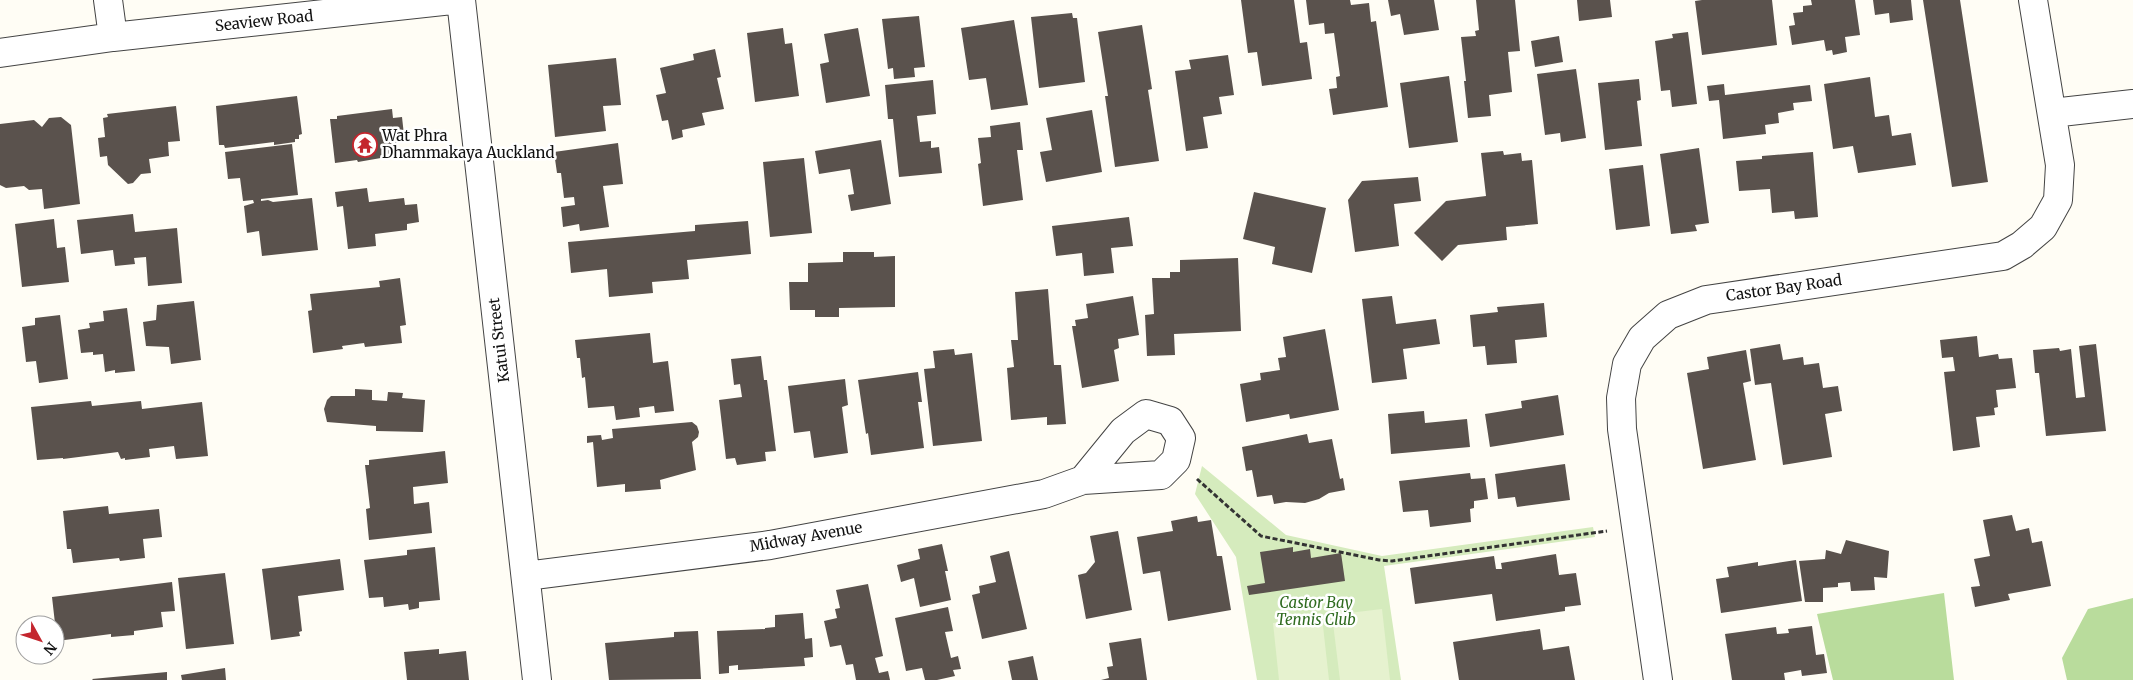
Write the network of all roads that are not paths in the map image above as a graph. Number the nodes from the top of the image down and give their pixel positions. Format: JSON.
{"nodes":[{"id":1,"x":108,"y":0,"type":"edge"},
{"id":2,"x":452,"y":0,"type":"edge"},
{"id":3,"x":460,"y":0,"type":"edge"},
{"id":4,"x":2033,"y":0,"type":"edge"},
{"id":5,"x":114,"y":37,"type":"junction"},
{"id":6,"x":0,"y":53,"type":"edge"},
{"id":7,"x":2133,"y":104,"type":"edge"},
{"id":8,"x":2052,"y":113,"type":"junction"},
{"id":9,"x":1083,"y":480,"type":"junction"},
{"id":10,"x":526,"y":576,"type":"junction"},
{"id":11,"x":536,"y":680,"type":"edge"},
{"id":12,"x":1658,"y":680,"type":"edge"}],
"edges":[{"from":1,"to":5,"type":"street"},
{"from":2,"to":5,"type":"street","name":"Seaview Road"},
{"from":3,"to":10,"type":"street","name":"Katui Street"},
{"from":4,"to":8,"type":"street","name":"Castor Bay Road"},
{"from":5,"to":6,"type":"street","name":"Seaview Road"},
{"from":7,"to":8,"type":"street"},
{"from":8,"to":12,"type":"street","name":"Castor Bay Road"},
{"from":9,"to":9,"type":"street","name":"Midway Avenue"},
{"from":9,"to":10,"type":"street","name":"Midway Avenue"},
{"from":10,"to":11,"type":"street","name":"Katui Street"}]}
